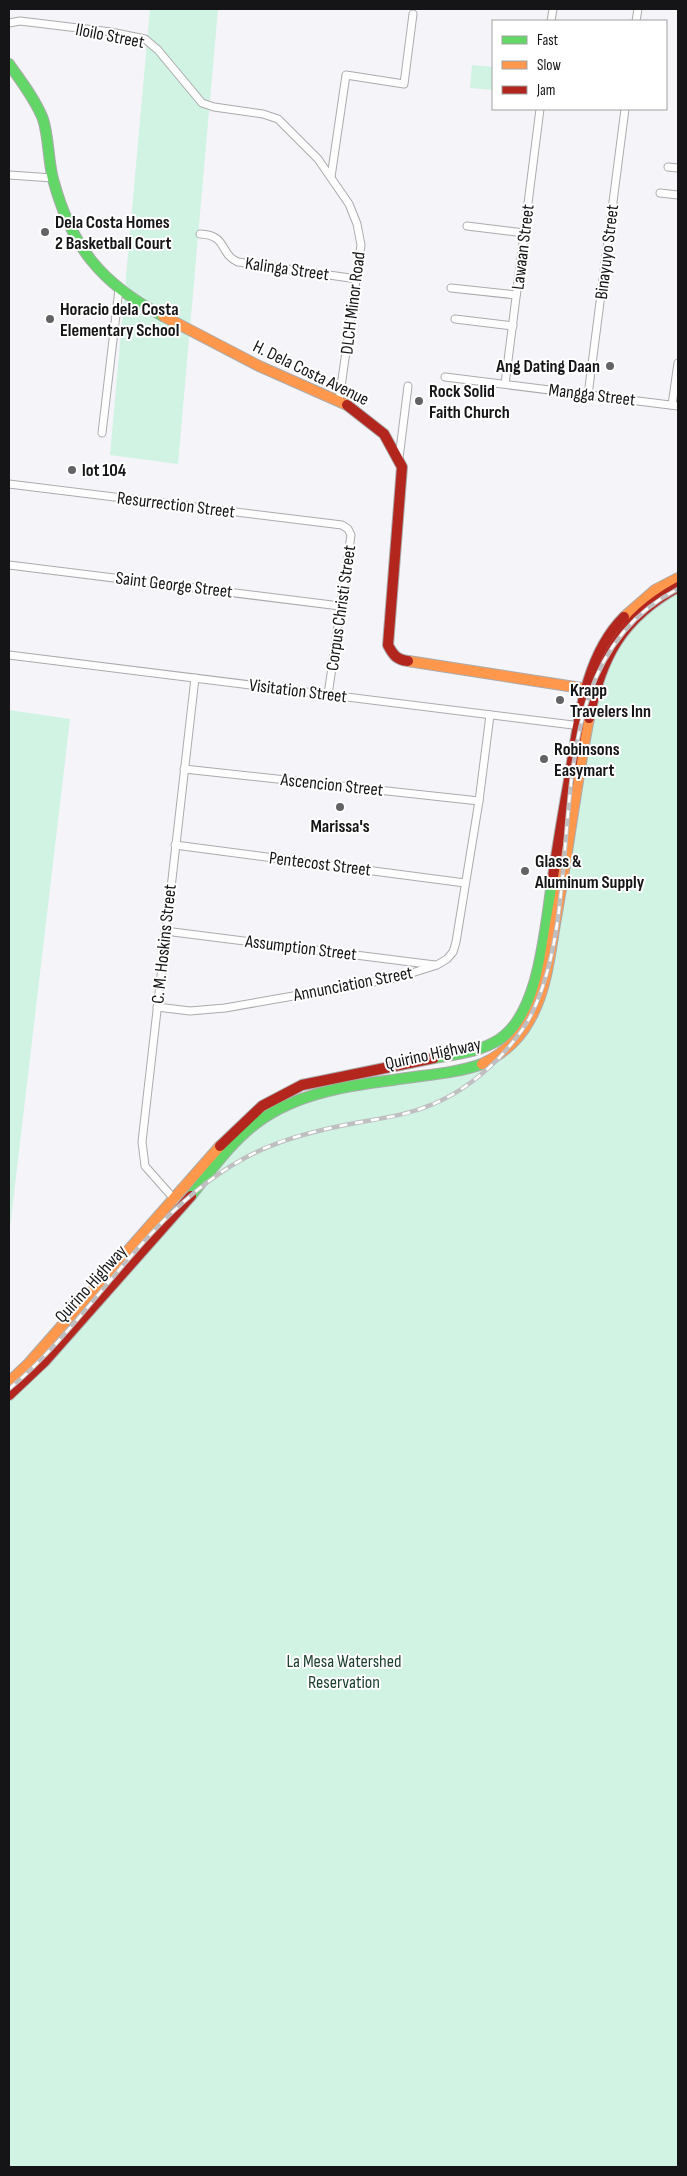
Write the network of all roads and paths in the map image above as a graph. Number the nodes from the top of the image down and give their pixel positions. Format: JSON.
{"nodes":[{"id":1,"x":413,"y":14,"type":"dead end"},
{"id":2,"x":9,"y":23,"type":"edge"},
{"id":3,"x":9,"y":64,"type":"edge"},
{"id":4,"x":214,"y":107,"type":"joint"},
{"id":5,"x":540,"y":110,"type":"edge"},
{"id":6,"x":625,"y":110,"type":"edge"},
{"id":7,"x":333,"y":155,"type":"junction"},
{"id":8,"x":318,"y":159,"type":"junction"},
{"id":9,"x":668,"y":167,"type":"dead end"},
{"id":10,"x":678,"y":168,"type":"edge"},
{"id":11,"x":9,"y":175,"type":"edge"},
{"id":12,"x":331,"y":177,"type":"junction"},
{"id":13,"x":53,"y":178,"type":"junction"},
{"id":14,"x":660,"y":193,"type":"dead end"},
{"id":15,"x":678,"y":195,"type":"edge"},
{"id":16,"x":467,"y":226,"type":"dead end"},
{"id":17,"x":524,"y":233,"type":"junction"},
{"id":18,"x":200,"y":234,"type":"dead end"},
{"id":19,"x":357,"y":279,"type":"junction"},
{"id":20,"x":451,"y":288,"type":"dead end"},
{"id":21,"x":119,"y":289,"type":"junction"},
{"id":22,"x":516,"y":295,"type":"junction"},
{"id":23,"x":455,"y":319,"type":"dead end"},
{"id":24,"x":512,"y":326,"type":"junction"},
{"id":25,"x":678,"y":363,"type":"edge"},
{"id":26,"x":446,"y":377,"type":"dead end"},
{"id":27,"x":505,"y":384,"type":"junction"},
{"id":28,"x":408,"y":386,"type":"dead end"},
{"id":29,"x":588,"y":395,"type":"junction"},
{"id":30,"x":339,"y":401,"type":"junction"},
{"id":31,"x":675,"y":405,"type":"edge"},
{"id":32,"x":102,"y":433,"type":"dead end"},
{"id":33,"x":399,"y":458,"type":"junction"},
{"id":34,"x":9,"y":484,"type":"edge"},
{"id":35,"x":342,"y":525,"type":"joint"},
{"id":36,"x":9,"y":565,"type":"edge"},
{"id":37,"x":678,"y":578,"type":"edge"},
{"id":38,"x":678,"y":587,"type":"edge"},
{"id":39,"x":340,"y":606,"type":"junction"},
{"id":40,"x":9,"y":655,"type":"edge"},
{"id":41,"x":195,"y":678,"type":"junction"},
{"id":42,"x":590,"y":689,"type":"junction"},
{"id":43,"x":328,"y":695,"type":"junction"},
{"id":44,"x":490,"y":715,"type":"junction"},
{"id":45,"x":583,"y":726,"type":"junction"},
{"id":46,"x":184,"y":769,"type":"junction"},
{"id":47,"x":479,"y":801,"type":"junction"},
{"id":48,"x":175,"y":845,"type":"junction"},
{"id":49,"x":465,"y":883,"type":"junction"},
{"id":50,"x":165,"y":931,"type":"junction"},
{"id":51,"x":437,"y":965,"type":"junction"},
{"id":52,"x":157,"y":1007,"type":"junction"},
{"id":53,"x":174,"y":1199,"type":"junction"},
{"id":54,"x":182,"y":1207,"type":"junction"},
{"id":55,"x":9,"y":1382,"type":"edge"},
{"id":56,"x":9,"y":1394,"type":"edge"}],
"edges":[{"from":1,"to":7,"type":"street"},
{"from":2,"to":4,"type":"street","name":"Iloilo Street"},
{"from":3,"to":13,"type":"main road","name":"H. Dela Costa Avenue"},
{"from":4,"to":8,"type":"street","name":"DLCH Minor Road"},
{"from":5,"to":17,"type":"street","name":"Lawaan Street"},
{"from":6,"to":29,"type":"street","name":"Binayuyo Street"},
{"from":7,"to":8,"type":"street"},
{"from":7,"to":12,"type":"street"},
{"from":8,"to":12,"type":"street","name":"DLCH Minor Road"},
{"from":9,"to":10,"type":"street"},
{"from":11,"to":13,"type":"street"},
{"from":12,"to":19,"type":"street","name":"DLCH Minor Road"},
{"from":13,"to":21,"type":"main road","name":"H. Dela Costa Avenue"},
{"from":14,"to":15,"type":"street"},
{"from":16,"to":17,"type":"street"},
{"from":17,"to":22,"type":"street","name":"Lawaan Street"},
{"from":18,"to":19,"type":"street","name":"Kalinga Street"},
{"from":19,"to":30,"type":"street","name":"DLCH Minor Road"},
{"from":20,"to":22,"type":"street"},
{"from":21,"to":30,"type":"main road","name":"H. Dela Costa Avenue"},
{"from":21,"to":32,"type":"street"},
{"from":22,"to":24,"type":"street","name":"Lawaan Street"},
{"from":23,"to":24,"type":"street"},
{"from":24,"to":27,"type":"street","name":"Lawaan Street"},
{"from":25,"to":31,"type":"street"},
{"from":26,"to":27,"type":"street","name":"Mangga Street"},
{"from":27,"to":29,"type":"street","name":"Mangga Street"},
{"from":28,"to":33,"type":"street"},
{"from":29,"to":31,"type":"street","name":"Mangga Street"},
{"from":30,"to":33,"type":"main road","name":"H. Dela Costa Avenue"},
{"from":33,"to":42,"type":"main road","name":"H. Dela Costa Avenue"},
{"from":34,"to":35,"type":"street","name":"Resurrection Street"},
{"from":35,"to":39,"type":"street","name":"Corpus Christi Street"},
{"from":36,"to":39,"type":"street","name":"Saint George Street"},
{"from":37,"to":42,"type":"main road","name":"Quirino Highway"},
{"from":38,"to":42,"type":"main road","name":"Quirino Highway"},
{"from":39,"to":43,"type":"street","name":"Corpus Christi Street"},
{"from":40,"to":41,"type":"street","name":"Visitation Street"},
{"from":41,"to":43,"type":"street","name":"Visitation Street"},
{"from":41,"to":46,"type":"street","name":"C. M. Hoskins Street"},
{"from":42,"to":45,"type":"main road","name":"Quirino Highway"},
{"from":43,"to":44,"type":"street","name":"Visitation Street"},
{"from":44,"to":45,"type":"street","name":"Visitation Street"},
{"from":44,"to":47,"type":"street","name":"Annunciation Street"},
{"from":45,"to":53,"type":"main road","name":"Quirino Highway"},
{"from":45,"to":54,"type":"main road","name":"Quirino Highway"},
{"from":46,"to":47,"type":"street","name":"Ascencion Street"},
{"from":46,"to":48,"type":"street","name":"C. M. Hoskins Street"},
{"from":47,"to":49,"type":"street","name":"Annunciation Street"},
{"from":48,"to":49,"type":"street","name":"Pentecost Street"},
{"from":48,"to":50,"type":"street","name":"C. M. Hoskins Street"},
{"from":49,"to":51,"type":"street","name":"Annunciation Street"},
{"from":50,"to":51,"type":"street","name":"Assumption Street"},
{"from":50,"to":52,"type":"street","name":"C. M. Hoskins Street"},
{"from":51,"to":52,"type":"street","name":"Annunciation Street"},
{"from":52,"to":53,"type":"street","name":"C. M. Hoskins Street"},
{"from":53,"to":54,"type":"street","name":"C. M. Hoskins Street"},
{"from":53,"to":55,"type":"main road","name":"Quirino Highway"},
{"from":54,"to":56,"type":"main road","name":"Quirino Highway"}]}
